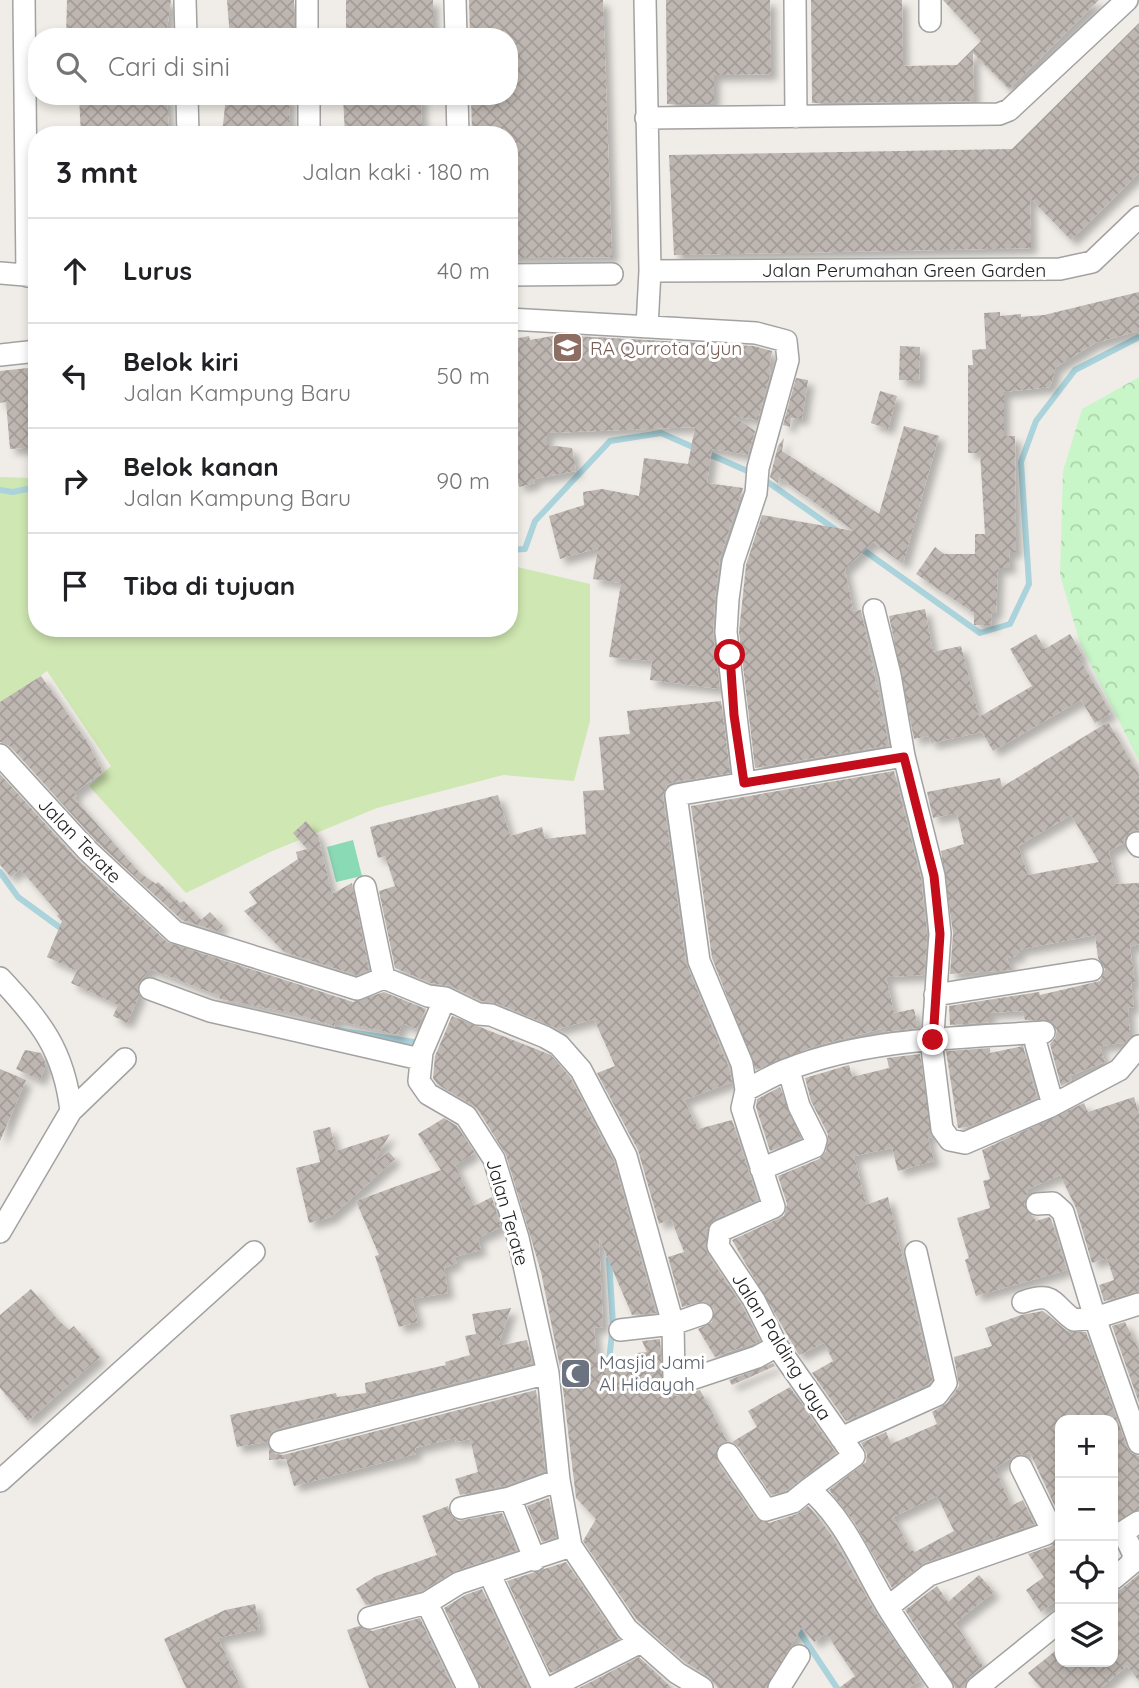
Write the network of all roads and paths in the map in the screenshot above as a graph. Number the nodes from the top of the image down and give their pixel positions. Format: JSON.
{"nodes":[{"id":1,"x":24,"y":0,"type":"edge"},
{"id":2,"x":185,"y":0,"type":"edge"},
{"id":3,"x":307,"y":0,"type":"edge"},
{"id":4,"x":455,"y":0,"type":"edge"},
{"id":5,"x":645,"y":0,"type":"edge"},
{"id":6,"x":795,"y":0,"type":"edge"},
{"id":7,"x":1127,"y":0,"type":"edge"},
{"id":8,"x":186,"y":28,"type":"edge"},
{"id":9,"x":307,"y":28,"type":"edge"},
{"id":10,"x":456,"y":28,"type":"edge"},
{"id":11,"x":187,"y":105,"type":"edge"},
{"id":12,"x":309,"y":105,"type":"edge"},
{"id":13,"x":457,"y":105,"type":"edge"},
{"id":14,"x":796,"y":117,"type":"junction"},
{"id":15,"x":646,"y":118,"type":"junction"},
{"id":16,"x":188,"y":126,"type":"edge"},
{"id":17,"x":309,"y":126,"type":"edge"},
{"id":18,"x":458,"y":126,"type":"edge"},
{"id":19,"x":28,"y":138,"type":"edge"},
{"id":20,"x":1139,"y":217,"type":"edge"},
{"id":21,"x":650,"y":271,"type":"junction"},
{"id":22,"x":0,"y":273,"type":"edge"},
{"id":23,"x":612,"y":274,"type":"dead end"},
{"id":24,"x":518,"y":275,"type":"edge"},
{"id":25,"x":28,"y":276,"type":"edge"},
{"id":26,"x":518,"y":320,"type":"edge"},
{"id":27,"x":647,"y":327,"type":"junction"},
{"id":28,"x":28,"y":352,"type":"edge"},
{"id":29,"x":0,"y":355,"type":"edge"},
{"id":30,"x":874,"y":610,"type":"dead end"},
{"id":31,"x":0,"y":755,"type":"edge"},
{"id":32,"x":904,"y":757,"type":"junction"},
{"id":33,"x":744,"y":783,"type":"junction"},
{"id":34,"x":365,"y":887,"type":"dead end"},
{"id":35,"x":1092,"y":970,"type":"dead end"},
{"id":36,"x":0,"y":978,"type":"edge"},
{"id":37,"x":384,"y":978,"type":"junction"},
{"id":38,"x":150,"y":989,"type":"dead end"},
{"id":39,"x":935,"y":995,"type":"junction"},
{"id":40,"x":445,"y":998,"type":"junction"},
{"id":41,"x":933,"y":1040,"type":"junction"},
{"id":42,"x":1139,"y":1046,"type":"edge"},
{"id":43,"x":421,"y":1055,"type":"junction"},
{"id":44,"x":125,"y":1059,"type":"dead end"},
{"id":45,"x":791,"y":1078,"type":"dead end"},
{"id":46,"x":746,"y":1090,"type":"junction"},
{"id":47,"x":1053,"y":1105,"type":"junction"},
{"id":48,"x":71,"y":1111,"type":"junction"},
{"id":49,"x":761,"y":1168,"type":"junction"},
{"id":50,"x":1037,"y":1204,"type":"dead end"},
{"id":51,"x":0,"y":1232,"type":"edge"},
{"id":52,"x":254,"y":1252,"type":"dead end"},
{"id":53,"x":916,"y":1252,"type":"dead end"},
{"id":54,"x":1023,"y":1302,"type":"dead end"},
{"id":55,"x":1139,"y":1304,"type":"edge"},
{"id":56,"x":702,"y":1314,"type":"dead end"},
{"id":57,"x":1095,"y":1318,"type":"junction"},
{"id":58,"x":673,"y":1324,"type":"junction"},
{"id":59,"x":620,"y":1330,"type":"dead end"},
{"id":60,"x":777,"y":1346,"type":"junction"},
{"id":61,"x":548,"y":1373,"type":"junction"},
{"id":62,"x":841,"y":1438,"type":"junction"},
{"id":63,"x":279,"y":1442,"type":"dead end"},
{"id":64,"x":1139,"y":1443,"type":"edge"},
{"id":65,"x":728,"y":1454,"type":"dead end"},
{"id":66,"x":1021,"y":1467,"type":"dead end"},
{"id":67,"x":0,"y":1480,"type":"edge"},
{"id":68,"x":558,"y":1480,"type":"junction"},
{"id":69,"x":808,"y":1489,"type":"junction"},
{"id":70,"x":510,"y":1498,"type":"junction"},
{"id":71,"x":461,"y":1508,"type":"dead end"},
{"id":72,"x":1139,"y":1522,"type":"edge"},
{"id":73,"x":571,"y":1546,"type":"junction"},
{"id":74,"x":535,"y":1560,"type":"junction"},
{"id":75,"x":490,"y":1575,"type":"junction"},
{"id":76,"x":1118,"y":1575,"type":"edge"},
{"id":77,"x":427,"y":1603,"type":"junction"},
{"id":78,"x":888,"y":1607,"type":"junction"},
{"id":79,"x":369,"y":1618,"type":"dead end"},
{"id":80,"x":1055,"y":1625,"type":"edge"},
{"id":81,"x":640,"y":1642,"type":"junction"},
{"id":82,"x":799,"y":1656,"type":"dead end"},
{"id":83,"x":573,"y":1683,"type":"edge"},
{"id":84,"x":984,"y":1686,"type":"edge"},
{"id":85,"x":468,"y":1688,"type":"edge"},
{"id":86,"x":543,"y":1688,"type":"edge"},
{"id":87,"x":550,"y":1688,"type":"edge"},
{"id":88,"x":702,"y":1688,"type":"edge"},
{"id":89,"x":779,"y":1688,"type":"edge"},
{"id":90,"x":942,"y":1688,"type":"edge"}],
"edges":[{"from":1,"to":19,"type":"street"},
{"from":2,"to":8,"type":"street"},
{"from":3,"to":9,"type":"street"},
{"from":4,"to":10,"type":"street"},
{"from":5,"to":15,"type":"street"},
{"from":6,"to":14,"type":"street"},
{"from":7,"to":14,"type":"street"},
{"from":11,"to":16,"type":"street"},
{"from":12,"to":17,"type":"street"},
{"from":13,"to":18,"type":"street"},
{"from":14,"to":15,"type":"street"},
{"from":15,"to":21,"type":"street"},
{"from":20,"to":21,"type":"street","name":"Jalan Perumahan Green Garden"},
{"from":21,"to":27,"type":"street"},
{"from":22,"to":25,"type":"street"},
{"from":23,"to":24,"type":"street"},
{"from":26,"to":27,"type":"street"},
{"from":27,"to":33,"type":"street"},
{"from":28,"to":29,"type":"street"},
{"from":30,"to":32,"type":"street"},
{"from":31,"to":37,"type":"street","name":"Jalan Terate"},
{"from":32,"to":33,"type":"street"},
{"from":32,"to":39,"type":"street"},
{"from":33,"to":46,"type":"street"},
{"from":34,"to":37,"type":"street"},
{"from":35,"to":39,"type":"street"},
{"from":36,"to":48,"type":"street"},
{"from":37,"to":40,"type":"street"},
{"from":38,"to":43,"type":"street"},
{"from":39,"to":41,"type":"street"},
{"from":40,"to":43,"type":"street","name":"Jalan Terate"},
{"from":40,"to":58,"type":"street"},
{"from":41,"to":46,"type":"street"},
{"from":41,"to":47,"type":"street"},
{"from":41,"to":47,"type":"street"},
{"from":42,"to":47,"type":"street"},
{"from":43,"to":61,"type":"street","name":"Jalan Terate"},
{"from":44,"to":48,"type":"street"},
{"from":45,"to":49,"type":"street"},
{"from":46,"to":49,"type":"street"},
{"from":48,"to":51,"type":"street"},
{"from":49,"to":60,"type":"street","name":"Jalan Palding Jaya"},
{"from":50,"to":57,"type":"street"},
{"from":52,"to":67,"type":"street"},
{"from":53,"to":62,"type":"street"},
{"from":54,"to":57,"type":"street"},
{"from":55,"to":57,"type":"street"},
{"from":56,"to":58,"type":"street"},
{"from":57,"to":64,"type":"street"},
{"from":58,"to":59,"type":"street"},
{"from":58,"to":60,"type":"street"},
{"from":60,"to":62,"type":"street","name":"Jalan Palding Jaya"},
{"from":61,"to":63,"type":"street"},
{"from":61,"to":68,"type":"street","name":"Jalan Terate"},
{"from":62,"to":69,"type":"street","name":"Jalan Palding Jaya"},
{"from":65,"to":69,"type":"street"},
{"from":66,"to":78,"type":"street"},
{"from":68,"to":70,"type":"street"},
{"from":68,"to":73,"type":"street","name":"Jalan Terate"},
{"from":69,"to":78,"type":"street"},
{"from":70,"to":71,"type":"street"},
{"from":70,"to":74,"type":"street"},
{"from":72,"to":76,"type":"street"},
{"from":73,"to":74,"type":"street"},
{"from":73,"to":81,"type":"street","name":"Jalan Terate"},
{"from":74,"to":75,"type":"street"},
{"from":75,"to":77,"type":"street"},
{"from":75,"to":86,"type":"street"},
{"from":77,"to":79,"type":"street"},
{"from":77,"to":85,"type":"street"},
{"from":78,"to":90,"type":"street"},
{"from":80,"to":84,"type":"street"},
{"from":81,"to":83,"type":"street"},
{"from":81,"to":88,"type":"street","name":"Jalan Terate"},
{"from":82,"to":89,"type":"street"},
{"from":83,"to":87,"type":"street"}]}
